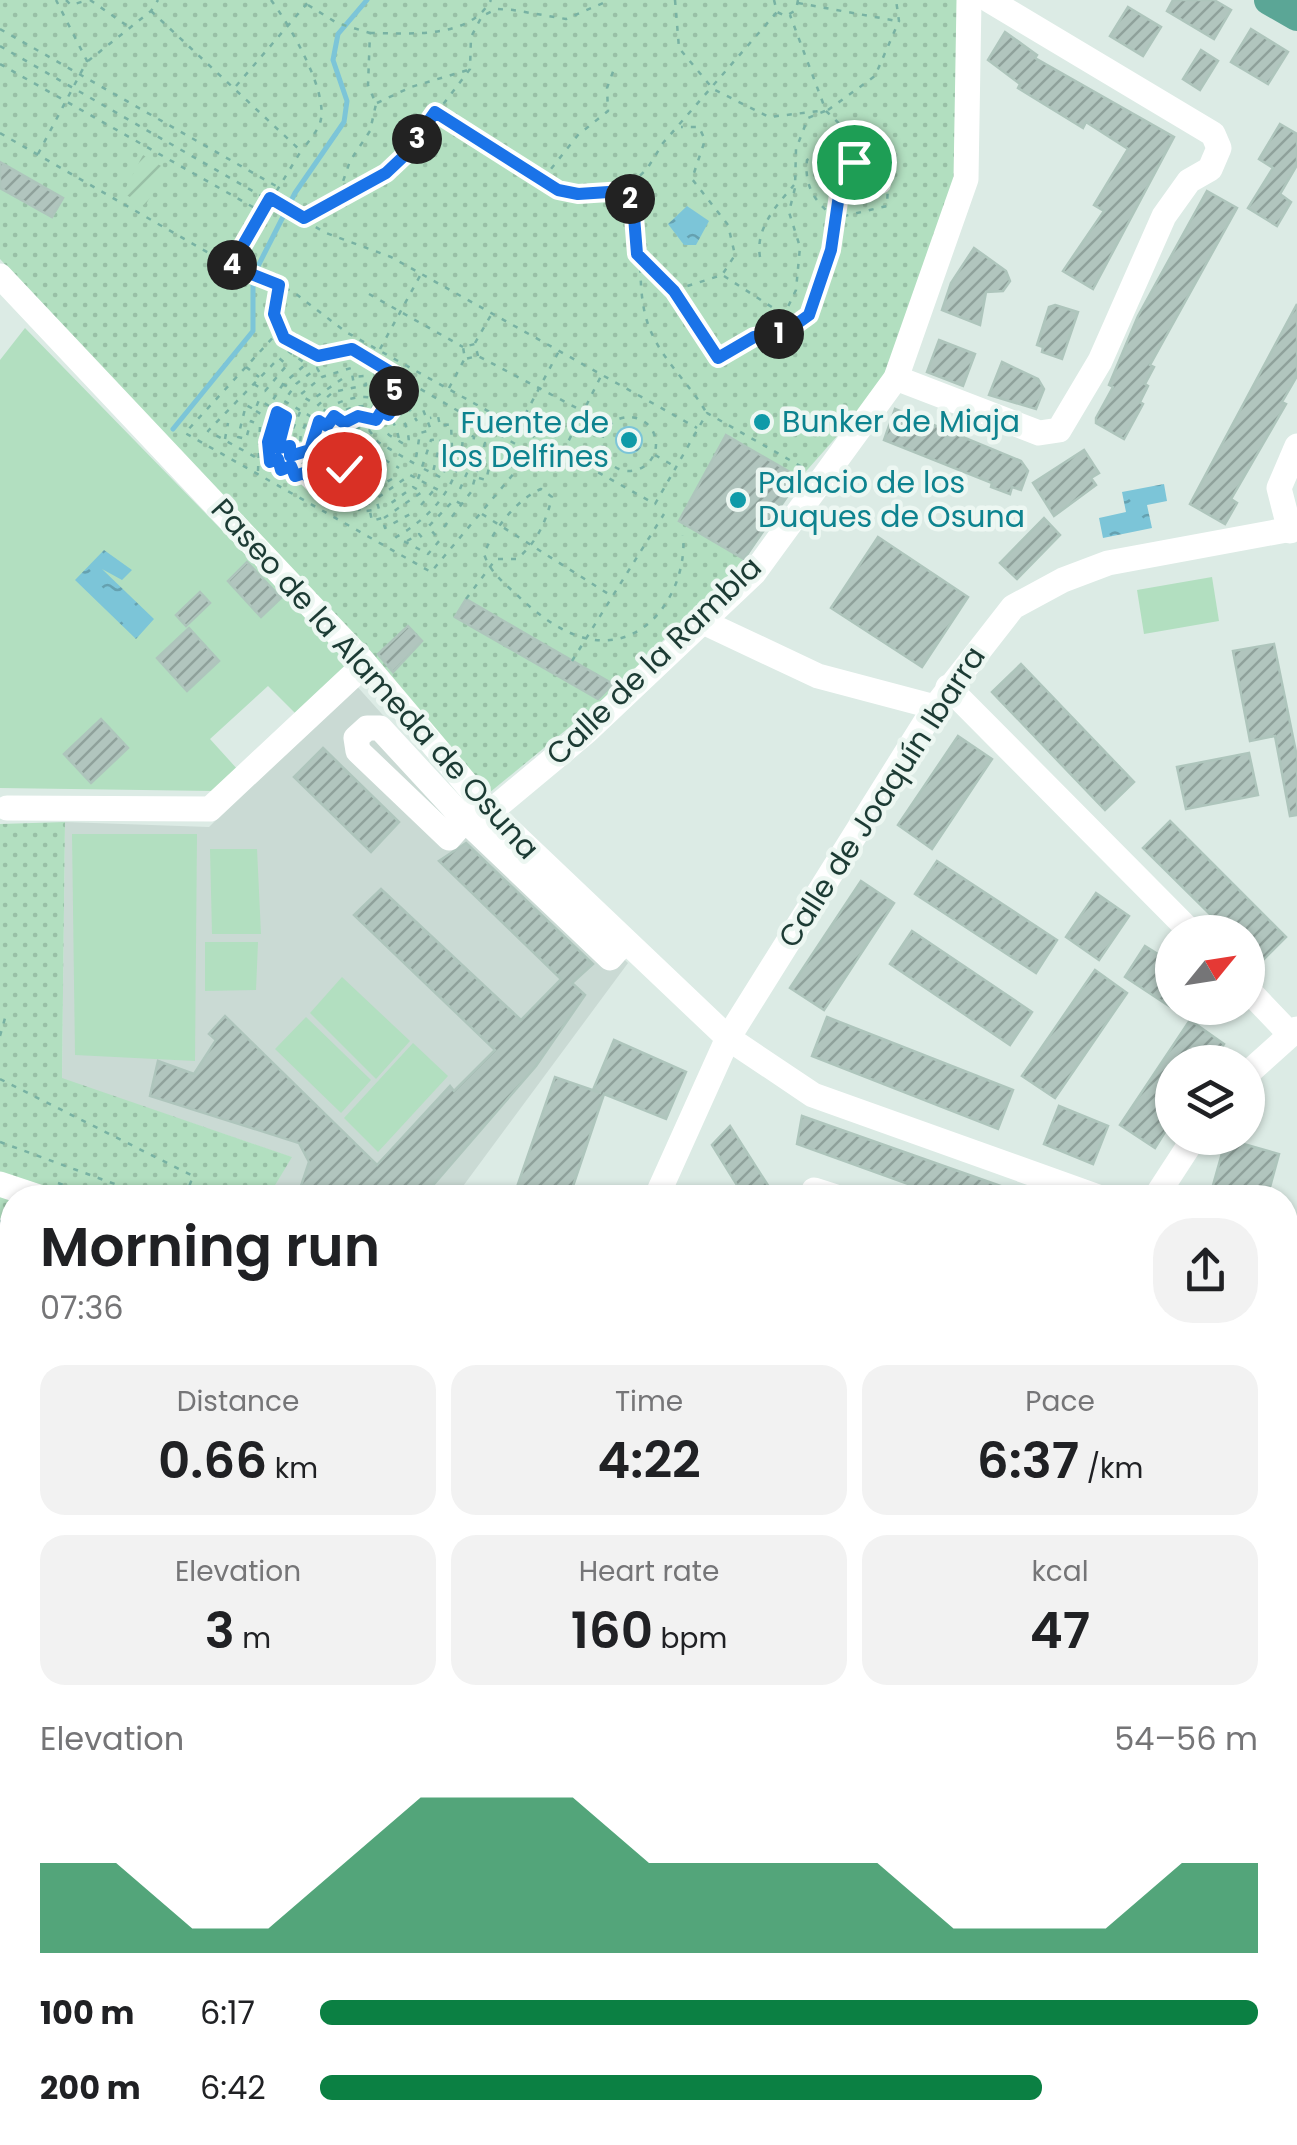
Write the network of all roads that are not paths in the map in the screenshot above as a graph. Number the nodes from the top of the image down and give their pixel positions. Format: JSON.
{"nodes":[{"id":1,"x":969,"y":0,"type":"edge"},
{"id":2,"x":989,"y":0,"type":"edge"},
{"id":3,"x":1269,"y":0,"type":"edge"},
{"id":4,"x":1297,"y":16,"type":"edge"},
{"id":5,"x":0,"y":276,"type":"edge"},
{"id":6,"x":896,"y":378,"type":"junction"},
{"id":7,"x":1297,"y":446,"type":"edge"},
{"id":8,"x":1294,"y":530,"type":"edge"},
{"id":9,"x":701,"y":622,"type":"junction"},
{"id":10,"x":365,"y":664,"type":"junction"},
{"id":11,"x":942,"y":697,"type":"junction"},
{"id":12,"x":7,"y":808,"type":"dead end"},
{"id":13,"x":479,"y":812,"type":"junction"},
{"id":14,"x":1173,"y":915,"type":"edge"},
{"id":15,"x":1265,"y":1005,"type":"edge"},
{"id":16,"x":1294,"y":1031,"type":"edge"},
{"id":17,"x":728,"y":1038,"type":"junction"},
{"id":18,"x":1265,"y":1057,"type":"edge"},
{"id":19,"x":1183,"y":1155,"type":"edge"},
{"id":20,"x":662,"y":1185,"type":"edge"},
{"id":21,"x":1064,"y":1185,"type":"edge"},
{"id":22,"x":1163,"y":1185,"type":"edge"}],
"edges":[{"from":1,"to":6,"type":"street","name":"Calle de la Rambla"},
{"from":2,"to":6,"type":"street"},
{"from":3,"to":4,"type":"main road"},
{"from":5,"to":10,"type":"street","name":"Paseo de la Alameda de Osuna"},
{"from":6,"to":9,"type":"street","name":"Calle de la Rambla"},
{"from":7,"to":8,"type":"street","name":"Calle de Joaquín Ibarra"},
{"from":8,"to":11,"type":"street","name":"Calle de Joaquín Ibarra"},
{"from":9,"to":11,"type":"street"},
{"from":9,"to":13,"type":"street","name":"Calle de la Rambla"},
{"from":10,"to":12,"type":"street"},
{"from":10,"to":13,"type":"street","name":"Paseo de la Alameda de Osuna"},
{"from":11,"to":14,"type":"street"},
{"from":11,"to":17,"type":"street","name":"Calle de Joaquín Ibarra"},
{"from":13,"to":13,"type":"street"},
{"from":13,"to":17,"type":"street","name":"Paseo de la Alameda de Osuna"},
{"from":15,"to":16,"type":"street"},
{"from":16,"to":18,"type":"street"},
{"from":17,"to":20,"type":"street","name":"Calle de Joaquín Ibarra"},
{"from":17,"to":21,"type":"street","name":"Paseo de la Alameda de Osuna"},
{"from":19,"to":22,"type":"street"}]}
